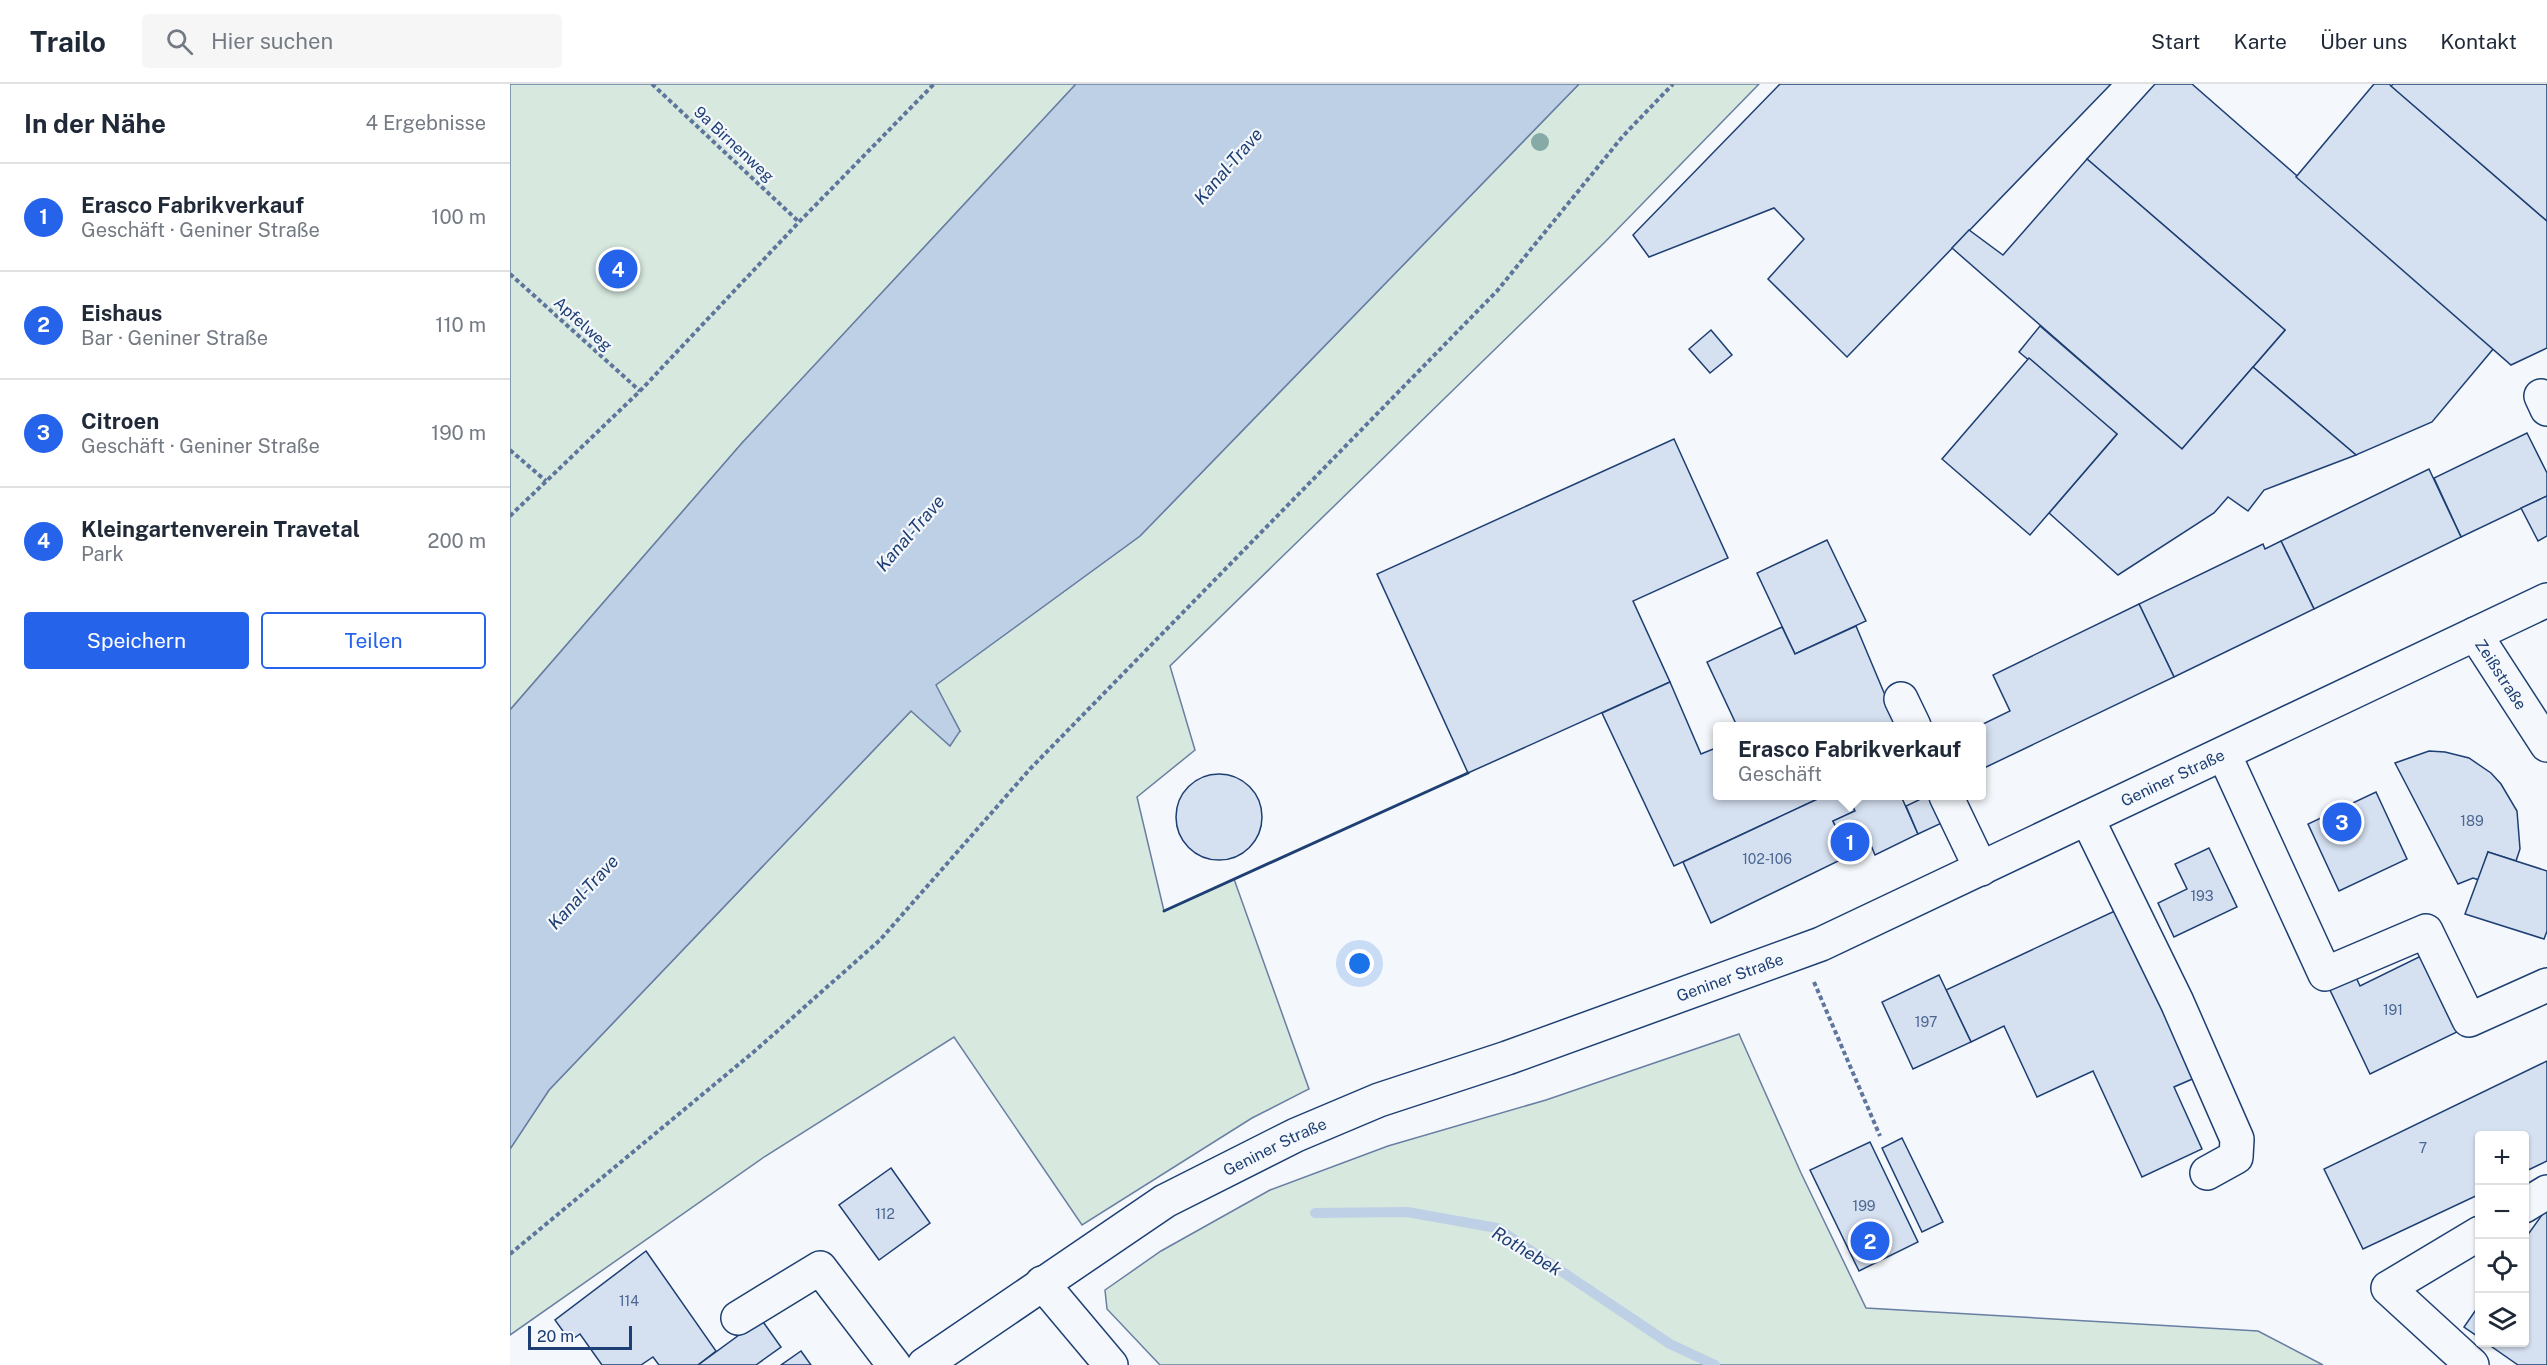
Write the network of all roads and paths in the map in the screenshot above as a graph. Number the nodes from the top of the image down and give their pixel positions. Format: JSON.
{"nodes":[{"id":1,"x":652,"y":84,"type":"edge"},
{"id":2,"x":934,"y":84,"type":"edge"},
{"id":3,"x":1673,"y":84,"type":"edge"},
{"id":4,"x":799,"y":222,"type":"junction"},
{"id":5,"x":510,"y":274,"type":"edge"},
{"id":6,"x":640,"y":391,"type":"junction"},
{"id":7,"x":510,"y":450,"type":"edge"},
{"id":8,"x":546,"y":481,"type":"junction"},
{"id":9,"x":510,"y":516,"type":"edge"},
{"id":10,"x":2547,"y":600,"type":"edge"},
{"id":11,"x":2475,"y":634,"type":"junction"},
{"id":12,"x":2547,"y":745,"type":"edge"},
{"id":13,"x":2224,"y":754,"type":"junction"},
{"id":14,"x":1948,"y":800,"type":"edge"},
{"id":15,"x":2087,"y":818,"type":"junction"},
{"id":16,"x":1981,"y":869,"type":"junction"},
{"id":17,"x":1802,"y":951,"type":"junction"},
{"id":18,"x":2547,"y":984,"type":"edge"},
{"id":19,"x":1880,"y":1136,"type":"dead end"},
{"id":20,"x":2207,"y":1173,"type":"dead end"},
{"id":21,"x":2547,"y":1192,"type":"edge"},
{"id":22,"x":2529,"y":1203,"type":"edge"},
{"id":23,"x":2475,"y":1236,"type":"edge"},
{"id":24,"x":510,"y":1254,"type":"edge"},
{"id":25,"x":1042,"y":1282,"type":"junction"},
{"id":26,"x":738,"y":1318,"type":"dead end"},
{"id":27,"x":894,"y":1365,"type":"edge"},
{"id":28,"x":924,"y":1365,"type":"edge"},
{"id":29,"x":1111,"y":1365,"type":"edge"},
{"id":30,"x":2472,"y":1365,"type":"edge"}],
"edges":[{"from":1,"to":4,"type":"path","name":"9a Birnenweg"},
{"from":2,"to":4,"type":"path"},
{"from":3,"to":24,"type":"path"},
{"from":4,"to":6,"type":"path"},
{"from":5,"to":6,"type":"path","name":"Apfelweg"},
{"from":6,"to":8,"type":"path"},
{"from":7,"to":8,"type":"path"},
{"from":8,"to":9,"type":"path"},
{"from":10,"to":11,"type":"main road","name":"Geniner Straße"},
{"from":11,"to":12,"type":"main road","name":"Zeißstraße"},
{"from":11,"to":13,"type":"main road","name":"Geniner Straße"},
{"from":13,"to":15,"type":"main road","name":"Geniner Straße"},
{"from":13,"to":18,"type":"main road"},
{"from":14,"to":16,"type":"main road"},
{"from":15,"to":16,"type":"main road","name":"Geniner Straße"},
{"from":15,"to":20,"type":"main road"},
{"from":16,"to":17,"type":"main road","name":"Geniner Straße"},
{"from":17,"to":19,"type":"path"},
{"from":17,"to":25,"type":"main road","name":"Geniner Straße"},
{"from":21,"to":22,"type":"main road"},
{"from":23,"to":30,"type":"main road"},
{"from":25,"to":28,"type":"main road","name":"Geniner Straße"},
{"from":25,"to":29,"type":"main road"},
{"from":26,"to":27,"type":"main road"}]}
